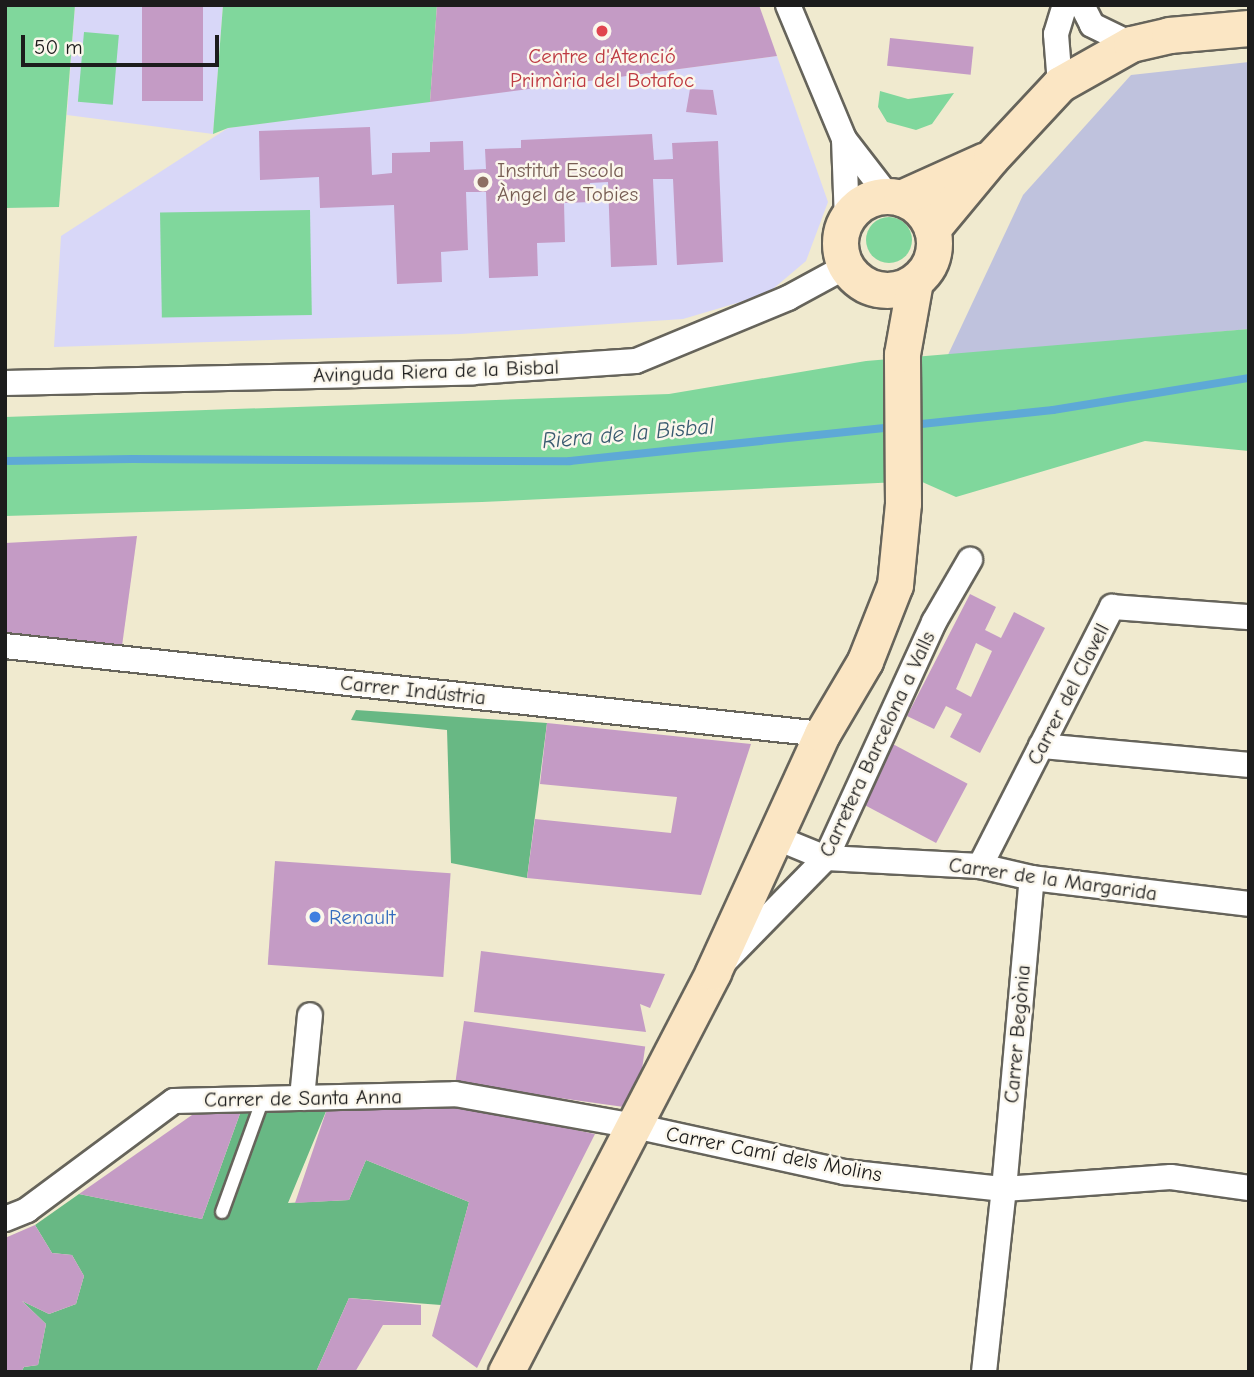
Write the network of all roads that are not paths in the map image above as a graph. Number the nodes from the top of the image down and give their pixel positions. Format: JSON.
{"nodes":[{"id":1,"x":1065,"y":5,"type":"edge"},
{"id":2,"x":1082,"y":5,"type":"edge"},
{"id":3,"x":795,"y":13,"type":"edge"},
{"id":4,"x":1249,"y":28,"type":"edge"},
{"id":5,"x":1131,"y":44,"type":"junction"},
{"id":6,"x":1060,"y":84,"type":"junction"},
{"id":7,"x":844,"y":139,"type":"junction"},
{"id":8,"x":991,"y":158,"type":"junction"},
{"id":9,"x":895,"y":197,"type":"junction"},
{"id":10,"x":847,"y":219,"type":"junction"},
{"id":11,"x":932,"y":229,"type":"junction"},
{"id":12,"x":857,"y":276,"type":"junction"},
{"id":13,"x":915,"y":281,"type":"junction"},
{"id":14,"x":901,"y":363,"type":"junction"},
{"id":15,"x":5,"y":383,"type":"edge"},
{"id":16,"x":970,"y":560,"type":"dead end"},
{"id":17,"x":1249,"y":617,"type":"edge"},
{"id":18,"x":5,"y":646,"type":"edge"},
{"id":19,"x":822,"y":734,"type":"junction"},
{"id":20,"x":1041,"y":746,"type":"junction"},
{"id":21,"x":1249,"y":765,"type":"edge"},
{"id":22,"x":777,"y":838,"type":"junction"},
{"id":23,"x":826,"y":859,"type":"junction"},
{"id":24,"x":980,"y":866,"type":"junction"},
{"id":25,"x":1032,"y":878,"type":"junction"},
{"id":26,"x":1249,"y":904,"type":"edge"},
{"id":27,"x":711,"y":976,"type":"junction"},
{"id":28,"x":310,"y":1015,"type":"dead end"},
{"id":29,"x":302,"y":1098,"type":"junction"},
{"id":30,"x":263,"y":1099,"type":"junction"},
{"id":31,"x":635,"y":1126,"type":"junction"},
{"id":32,"x":1249,"y":1188,"type":"edge"},
{"id":33,"x":1004,"y":1189,"type":"junction"},
{"id":34,"x":222,"y":1212,"type":"dead end"},
{"id":35,"x":5,"y":1219,"type":"edge"},
{"id":36,"x":506,"y":1372,"type":"edge"},
{"id":37,"x":984,"y":1372,"type":"edge"}],
"edges":[{"from":1,"to":6,"type":"street"},
{"from":2,"to":5,"type":"street"},
{"from":3,"to":7,"type":"street"},
{"from":4,"to":5,"type":"street"},
{"from":5,"to":6,"type":"street"},
{"from":6,"to":8,"type":"street"},
{"from":7,"to":9,"type":"street"},
{"from":7,"to":10,"type":"street"},
{"from":8,"to":9,"type":"street"},
{"from":8,"to":11,"type":"street"},
{"from":9,"to":10,"type":"street"},
{"from":9,"to":11,"type":"street"},
{"from":10,"to":12,"type":"street"},
{"from":11,"to":13,"type":"street"},
{"from":12,"to":13,"type":"street"},
{"from":12,"to":14,"type":"street"},
{"from":12,"to":15,"type":"street","name":"Avinguda Riera de la Bisbal"},
{"from":13,"to":14,"type":"street"},
{"from":14,"to":19,"type":"street"},
{"from":16,"to":23,"type":"street","name":"Carretera Barcelona a Valls"},
{"from":17,"to":20,"type":"street","name":"Carrer del Clavell"},
{"from":18,"to":19,"type":"street","name":"Carrer Indústria"},
{"from":19,"to":22,"type":"street"},
{"from":20,"to":21,"type":"street"},
{"from":20,"to":24,"type":"street","name":"Carrer del Clavell"},
{"from":22,"to":23,"type":"street","name":"Carrer de la Margarida"},
{"from":22,"to":27,"type":"street"},
{"from":23,"to":24,"type":"street","name":"Carrer de la Margarida"},
{"from":23,"to":27,"type":"street","name":"Carretera Barcelona a Valls"},
{"from":24,"to":25,"type":"street","name":"Carrer de la Margarida"},
{"from":25,"to":26,"type":"street","name":"Carrer de la Margarida"},
{"from":25,"to":33,"type":"street","name":"Carrer Begònia"},
{"from":27,"to":31,"type":"street"},
{"from":28,"to":29,"type":"street"},
{"from":29,"to":30,"type":"street","name":"Carrer de Santa Anna"},
{"from":29,"to":31,"type":"street","name":"Carrer de Santa Anna"},
{"from":30,"to":34,"type":"lane"},
{"from":30,"to":35,"type":"street","name":"Carrer de Santa Anna"},
{"from":31,"to":33,"type":"street","name":"Carrer Camí dels Molins"},
{"from":31,"to":36,"type":"street"},
{"from":32,"to":33,"type":"street","name":"Carrer Camí dels Molins"},
{"from":33,"to":37,"type":"street","name":"Carrer Begònia"}]}
